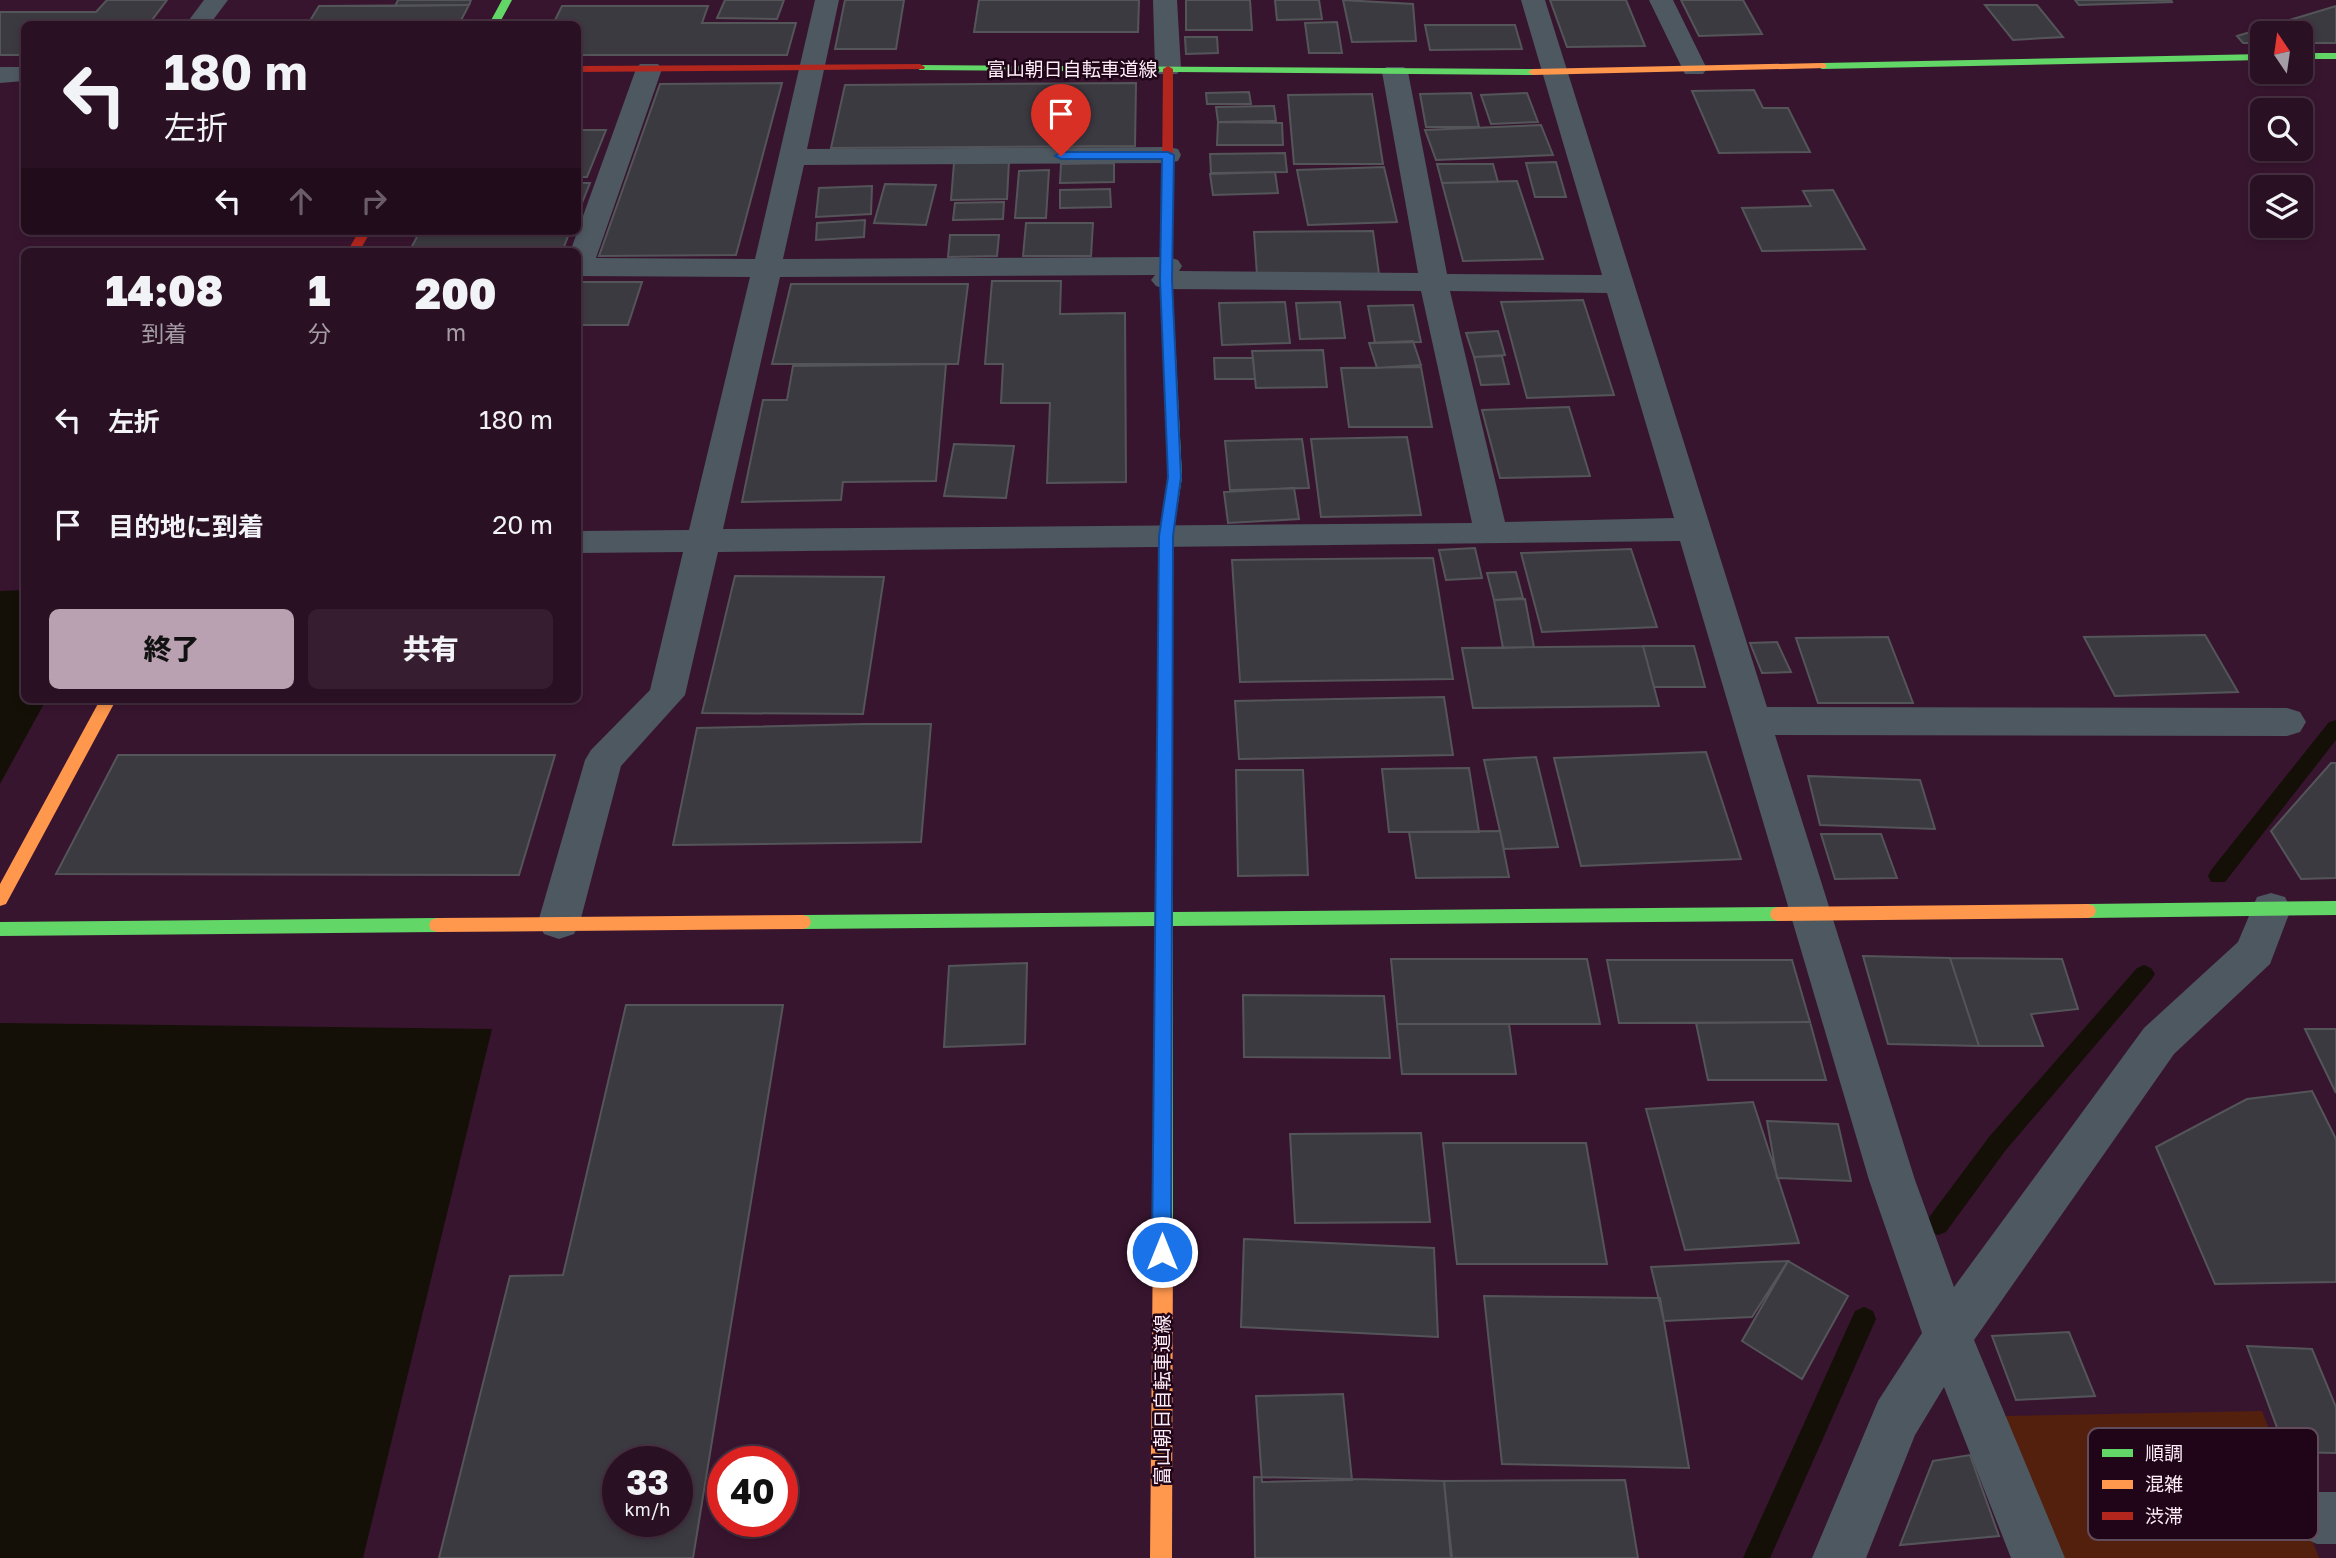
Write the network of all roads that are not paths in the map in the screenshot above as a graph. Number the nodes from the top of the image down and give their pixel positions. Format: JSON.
{"nodes":[{"id":1,"x":216,"y":0,"type":"edge"},
{"id":2,"x":507,"y":0,"type":"edge"},
{"id":3,"x":827,"y":0,"type":"edge"},
{"id":4,"x":1165,"y":0,"type":"edge"},
{"id":5,"x":1533,"y":0,"type":"edge"},
{"id":6,"x":1661,"y":0,"type":"edge"},
{"id":7,"x":200,"y":21,"type":"edge"},
{"id":8,"x":496,"y":21,"type":"edge"},
{"id":9,"x":2314,"y":56,"type":"edge"},
{"id":10,"x":2336,"y":56,"type":"edge"},
{"id":11,"x":2250,"y":57,"type":"edge"},
{"id":12,"x":812,"y":66,"type":"junction"},
{"id":13,"x":581,"y":69,"type":"edge"},
{"id":14,"x":649,"y":69,"type":"junction"},
{"id":15,"x":1168,"y":69,"type":"junction"},
{"id":16,"x":1694,"y":69,"type":"junction"},
{"id":17,"x":1395,"y":72,"type":"junction"},
{"id":18,"x":1555,"y":72,"type":"junction"},
{"id":19,"x":21,"y":74,"type":"edge"},
{"id":20,"x":0,"y":75,"type":"edge"},
{"id":21,"x":1168,"y":155,"type":"junction"},
{"id":22,"x":793,"y":157,"type":"junction"},
{"id":23,"x":581,"y":259,"type":"edge"},
{"id":24,"x":581,"y":267,"type":"edge"},
{"id":25,"x":767,"y":268,"type":"junction"},
{"id":26,"x":1167,"y":273,"type":"junction"},
{"id":27,"x":1434,"y":284,"type":"junction"},
{"id":28,"x":1618,"y":284,"type":"junction"},
{"id":29,"x":1695,"y":529,"type":"junction"},
{"id":30,"x":1491,"y":534,"type":"junction"},
{"id":31,"x":1166,"y":536,"type":"junction"},
{"id":32,"x":705,"y":539,"type":"junction"},
{"id":33,"x":581,"y":542,"type":"edge"},
{"id":34,"x":106,"y":703,"type":"edge"},
{"id":35,"x":1754,"y":721,"type":"junction"},
{"id":36,"x":2287,"y":722,"type":"dead end"},
{"id":37,"x":0,"y":899,"type":"edge"},
{"id":38,"x":2336,"y":908,"type":"edge"},
{"id":39,"x":2272,"y":909,"type":"junction"},
{"id":40,"x":1812,"y":915,"type":"junction"},
{"id":41,"x":1162,"y":918,"type":"junction"},
{"id":42,"x":559,"y":922,"type":"junction"},
{"id":43,"x":0,"y":929,"type":"edge"},
{"id":44,"x":1948,"y":1336,"type":"junction"},
{"id":45,"x":1161,"y":1558,"type":"edge"},
{"id":46,"x":1839,"y":1558,"type":"edge"},
{"id":47,"x":2038,"y":1558,"type":"edge"}],
"edges":[{"from":1,"to":7,"type":"street"},
{"from":2,"to":8,"type":"street"},
{"from":3,"to":12,"type":"street"},
{"from":4,"to":15,"type":"street"},
{"from":5,"to":18,"type":"street"},
{"from":6,"to":16,"type":"street"},
{"from":9,"to":10,"type":"street"},
{"from":11,"to":16,"type":"street"},
{"from":12,"to":14,"type":"street","name":"富山朝日自転車道線"},
{"from":12,"to":15,"type":"street","name":"富山朝日自転車道線"},
{"from":12,"to":22,"type":"street"},
{"from":13,"to":14,"type":"street","name":"富山朝日自転車道線"},
{"from":14,"to":23,"type":"street"},
{"from":15,"to":17,"type":"street"},
{"from":15,"to":21,"type":"street","name":"富山朝日自転車道線"},
{"from":16,"to":18,"type":"street"},
{"from":17,"to":18,"type":"street"},
{"from":17,"to":27,"type":"street"},
{"from":18,"to":28,"type":"street"},
{"from":19,"to":20,"type":"street"},
{"from":21,"to":22,"type":"street"},
{"from":21,"to":26,"type":"street","name":"富山朝日自転車道線"},
{"from":22,"to":25,"type":"street"},
{"from":24,"to":25,"type":"street"},
{"from":25,"to":26,"type":"street"},
{"from":25,"to":32,"type":"street"},
{"from":26,"to":27,"type":"street"},
{"from":26,"to":31,"type":"street","name":"富山朝日自転車道線"},
{"from":27,"to":28,"type":"street"},
{"from":27,"to":30,"type":"street"},
{"from":28,"to":29,"type":"street"},
{"from":29,"to":30,"type":"street"},
{"from":29,"to":35,"type":"street"},
{"from":30,"to":31,"type":"street"},
{"from":31,"to":32,"type":"street"},
{"from":31,"to":41,"type":"street","name":"富山朝日自転車道線"},
{"from":32,"to":33,"type":"street"},
{"from":32,"to":42,"type":"street"},
{"from":34,"to":37,"type":"street"},
{"from":35,"to":36,"type":"street"},
{"from":35,"to":40,"type":"street"},
{"from":38,"to":39,"type":"street"},
{"from":39,"to":40,"type":"street"},
{"from":39,"to":44,"type":"street"},
{"from":40,"to":41,"type":"street"},
{"from":40,"to":44,"type":"street"},
{"from":41,"to":42,"type":"street"},
{"from":41,"to":45,"type":"street","name":"富山朝日自転車道線"},
{"from":42,"to":43,"type":"street"},
{"from":44,"to":46,"type":"street"},
{"from":44,"to":47,"type":"street"}]}
